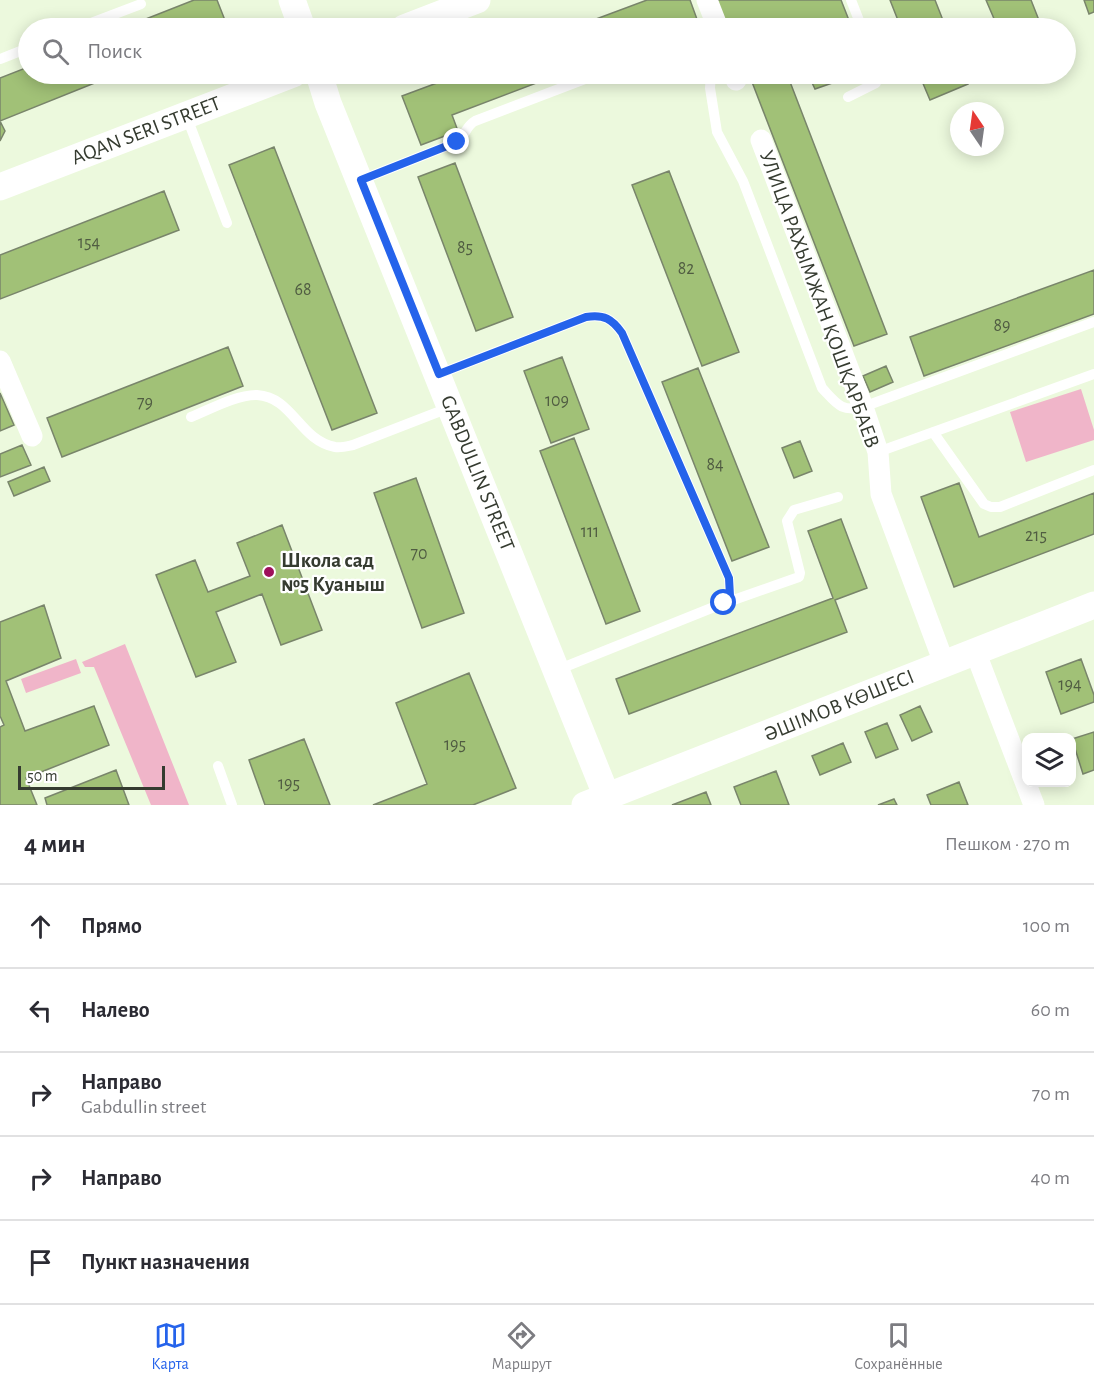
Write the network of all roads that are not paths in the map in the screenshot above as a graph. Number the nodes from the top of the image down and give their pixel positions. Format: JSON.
{"nodes":[{"id":1,"x":291,"y":0,"type":"edge"},
{"id":2,"x":474,"y":0,"type":"edge"},
{"id":3,"x":707,"y":0,"type":"edge"},
{"id":4,"x":851,"y":0,"type":"edge"},
{"id":5,"x":141,"y":4,"type":"dead end"},
{"id":6,"x":104,"y":18,"type":"edge"},
{"id":7,"x":298,"y":18,"type":"edge"},
{"id":8,"x":429,"y":18,"type":"edge"},
{"id":9,"x":714,"y":18,"type":"edge"},
{"id":10,"x":858,"y":18,"type":"edge"},
{"id":11,"x":18,"y":52,"type":"edge"},
{"id":12,"x":0,"y":59,"type":"edge"},
{"id":13,"x":266,"y":84,"type":"edge"},
{"id":14,"x":322,"y":84,"type":"edge"},
{"id":15,"x":572,"y":84,"type":"edge"},
{"id":16,"x":710,"y":84,"type":"edge"},
{"id":17,"x":874,"y":84,"type":"edge"},
{"id":18,"x":848,"y":97,"type":"dead end"},
{"id":19,"x":186,"y":115,"type":"junction"},
{"id":20,"x":761,"y":140,"type":"dead end"},
{"id":21,"x":361,"y":180,"type":"junction"},
{"id":22,"x":0,"y":187,"type":"edge"},
{"id":23,"x":227,"y":223,"type":"dead end"},
{"id":24,"x":1094,"y":322,"type":"edge"},
{"id":25,"x":0,"y":361,"type":"edge"},
{"id":26,"x":439,"y":374,"type":"junction"},
{"id":27,"x":1094,"y":374,"type":"edge"},
{"id":28,"x":863,"y":406,"type":"junction"},
{"id":29,"x":451,"y":407,"type":"junction"},
{"id":30,"x":191,"y":417,"type":"dead end"},
{"id":31,"x":933,"y":432,"type":"junction"},
{"id":32,"x":32,"y":436,"type":"dead end"},
{"id":33,"x":878,"y":452,"type":"junction"},
{"id":34,"x":1094,"y":470,"type":"edge"},
{"id":35,"x":837,"y":497,"type":"dead end"},
{"id":36,"x":724,"y":603,"type":"junction"},
{"id":37,"x":1094,"y":605,"type":"edge"},
{"id":38,"x":975,"y":651,"type":"junction"},
{"id":39,"x":944,"y":663,"type":"junction"},
{"id":40,"x":557,"y":670,"type":"junction"},
{"id":41,"x":218,"y":765,"type":"dead end"},
{"id":42,"x":601,"y":802,"type":"edge"},
{"id":43,"x":232,"y":805,"type":"edge"},
{"id":44,"x":1034,"y":805,"type":"edge"}],
"edges":[{"from":1,"to":7,"type":"street"},
{"from":2,"to":8,"type":"street"},
{"from":3,"to":9,"type":"street"},
{"from":4,"to":10,"type":"lane"},
{"from":5,"to":6,"type":"lane"},
{"from":11,"to":12,"type":"lane"},
{"from":13,"to":19,"type":"street","name":"AQAN SERI STREET"},
{"from":14,"to":21,"type":"street","name":"GABDULLIN STREET"},
{"from":15,"to":21,"type":"lane"},
{"from":16,"to":28,"type":"lane"},
{"from":17,"to":18,"type":"lane"},
{"from":19,"to":22,"type":"street","name":"AQAN SERI STREET"},
{"from":19,"to":23,"type":"lane"},
{"from":20,"to":28,"type":"street","name":"УЛИЦА РАХЫМЖАН ҚОШҚАРБАЕВ"},
{"from":21,"to":26,"type":"street","name":"GABDULLIN STREET"},
{"from":24,"to":28,"type":"lane"},
{"from":25,"to":32,"type":"street"},
{"from":26,"to":29,"type":"street","name":"GABDULLIN STREET"},
{"from":26,"to":36,"type":"lane"},
{"from":27,"to":31,"type":"lane"},
{"from":28,"to":33,"type":"street","name":"УЛИЦА РАХЫМЖАН ҚОШҚАРБАЕВ"},
{"from":29,"to":30,"type":"lane"},
{"from":29,"to":40,"type":"street","name":"GABDULLIN STREET"},
{"from":31,"to":33,"type":"lane"},
{"from":31,"to":34,"type":"lane"},
{"from":33,"to":39,"type":"street","name":"УЛИЦА РАХЫМЖАН ҚОШҚАРБАЕВ"},
{"from":35,"to":36,"type":"lane"},
{"from":36,"to":40,"type":"lane"},
{"from":37,"to":38,"type":"street","name":"ӘШІМОВ КӨШЕСІ"},
{"from":38,"to":39,"type":"street","name":"ӘШІМОВ КӨШЕСІ"},
{"from":38,"to":44,"type":"street"},
{"from":39,"to":42,"type":"street","name":"ӘШІМОВ КӨШЕСІ"},
{"from":40,"to":42,"type":"street","name":"GABDULLIN STREET"},
{"from":41,"to":43,"type":"lane"}]}
